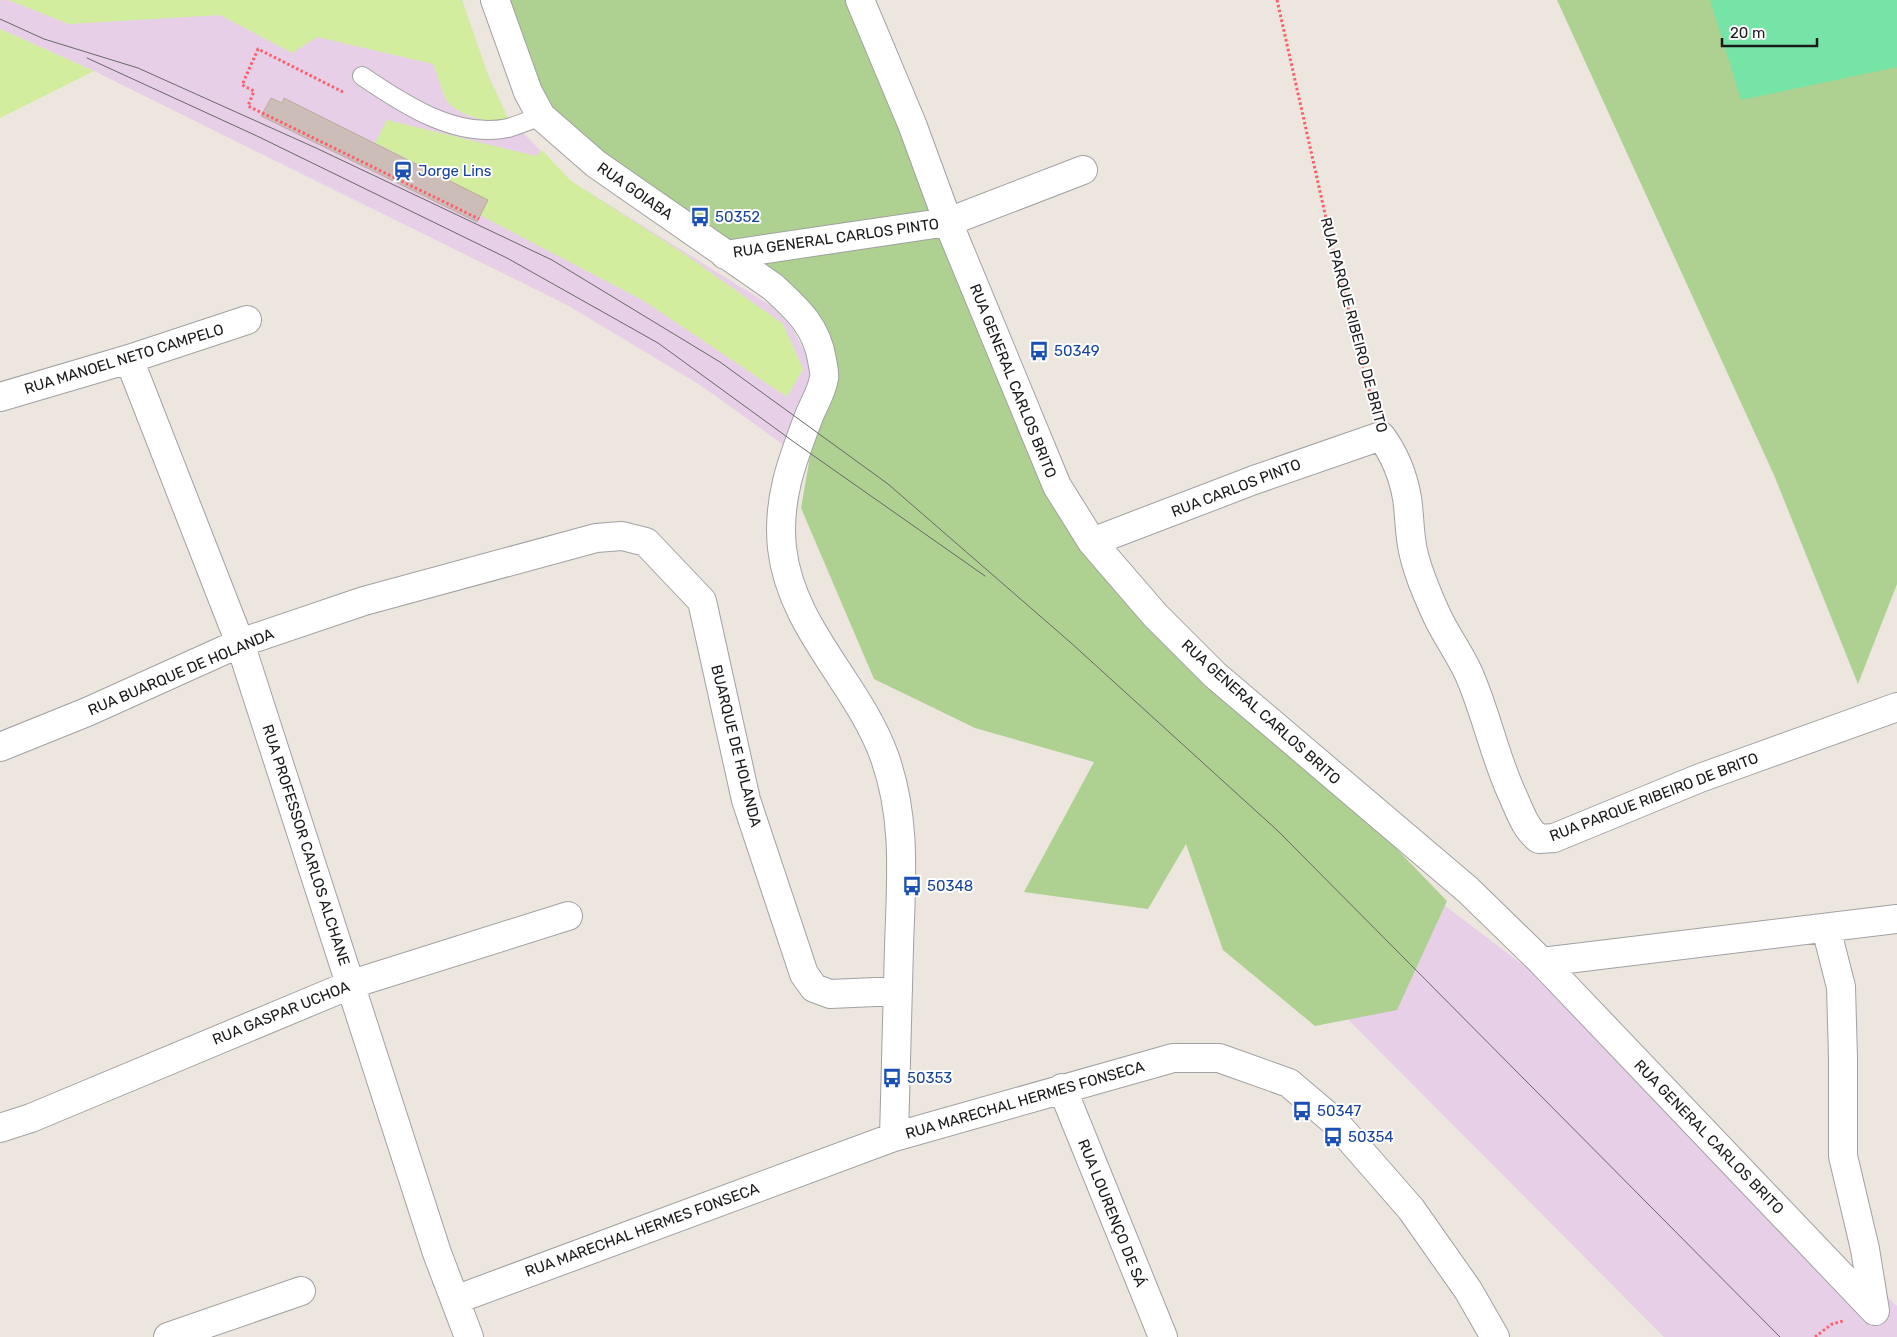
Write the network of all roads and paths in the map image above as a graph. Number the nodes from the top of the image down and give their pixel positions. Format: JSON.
{"nodes":[{"id":1,"x":496,"y":0,"type":"edge"},
{"id":2,"x":860,"y":0,"type":"edge"},
{"id":3,"x":1277,"y":0,"type":"edge"},
{"id":4,"x":268,"y":53,"type":"dead end"},
{"id":5,"x":362,"y":76,"type":"dead end"},
{"id":6,"x":541,"y":116,"type":"junction"},
{"id":7,"x":1083,"y":170,"type":"dead end"},
{"id":8,"x":478,"y":219,"type":"dead end"},
{"id":9,"x":948,"y":222,"type":"junction"},
{"id":10,"x":725,"y":254,"type":"junction"},
{"id":11,"x":247,"y":320,"type":"dead end"},
{"id":12,"x":129,"y":359,"type":"junction"},
{"id":13,"x":0,"y":397,"type":"edge"},
{"id":14,"x":1381,"y":436,"type":"junction"},
{"id":15,"x":596,"y":538,"type":"joint"},
{"id":16,"x":1092,"y":542,"type":"junction"},
{"id":17,"x":240,"y":643,"type":"junction"},
{"id":18,"x":1897,"y":706,"type":"edge"},
{"id":19,"x":0,"y":747,"type":"edge"},
{"id":20,"x":568,"y":916,"type":"dead end"},
{"id":21,"x":1897,"y":919,"type":"edge"},
{"id":22,"x":1826,"y":928,"type":"junction"},
{"id":23,"x":1542,"y":962,"type":"junction"},
{"id":24,"x":352,"y":984,"type":"junction"},
{"id":25,"x":898,"y":991,"type":"junction"},
{"id":26,"x":1062,"y":1088,"type":"junction"},
{"id":27,"x":0,"y":1128,"type":"edge"},
{"id":28,"x":894,"y":1137,"type":"junction"},
{"id":29,"x":301,"y":1291,"type":"dead end"},
{"id":30,"x":455,"y":1300,"type":"junction"},
{"id":31,"x":168,"y":1337,"type":"edge"},
{"id":32,"x":469,"y":1337,"type":"edge"},
{"id":33,"x":1163,"y":1337,"type":"edge"},
{"id":34,"x":1495,"y":1337,"type":"edge"}],
"edges":[{"from":1,"to":6,"type":"street","name":"RUA GOIABA"},
{"from":2,"to":9,"type":"street"},
{"from":3,"to":14,"type":"path","name":"RUA PARQUE RIBEIRO DE BRITO"},
{"from":4,"to":8,"type":"path"},
{"from":5,"to":6,"type":"lane"},
{"from":6,"to":10,"type":"street","name":"RUA GOIABA"},
{"from":7,"to":9,"type":"street"},
{"from":9,"to":10,"type":"street","name":"RUA GENERAL CARLOS PINTO"},
{"from":9,"to":16,"type":"street","name":"RUA GENERAL CARLOS BRITO"},
{"from":10,"to":25,"type":"street","name":"RUA GOIABA"},
{"from":11,"to":12,"type":"street","name":"RUA MANOEL NETO CAMPELO"},
{"from":12,"to":13,"type":"street","name":"RUA MANOEL NETO CAMPELO"},
{"from":12,"to":17,"type":"street","name":"RUA PROFESSOR CARLOS ALCHANE"},
{"from":14,"to":16,"type":"street","name":"RUA CARLOS PINTO"},
{"from":14,"to":18,"type":"street","name":"RUA PARQUE RIBEIRO DE BRITO"},
{"from":15,"to":17,"type":"street","name":"RUA BUARQUE DE HOLANDA"},
{"from":15,"to":25,"type":"street","name":"BUARQUE DE HOLANDA"},
{"from":16,"to":23,"type":"street","name":"RUA GENERAL CARLOS BRITO"},
{"from":17,"to":19,"type":"street","name":"RUA BUARQUE DE HOLANDA"},
{"from":17,"to":24,"type":"street","name":"RUA PROFESSOR CARLOS ALCHANE"},
{"from":20,"to":24,"type":"street","name":"RUA GASPAR UCHOA"},
{"from":21,"to":22,"type":"street"},
{"from":22,"to":23,"type":"street"},
{"from":22,"to":23,"type":"street","name":"RUA GENERAL CARLOS BRITO"},
{"from":24,"to":27,"type":"street","name":"RUA GASPAR UCHOA"},
{"from":24,"to":30,"type":"street","name":"RUA PROFESSOR CARLOS ALCHANE"},
{"from":25,"to":28,"type":"street"},
{"from":26,"to":28,"type":"street","name":"RUA MARECHAL HERMES FONSECA"},
{"from":26,"to":33,"type":"street","name":"RUA LOURENÇO DE SÁ"},
{"from":26,"to":34,"type":"street","name":"RUA MARECHAL HERMES FONSECA"},
{"from":28,"to":30,"type":"street","name":"RUA MARECHAL HERMES FONSECA"},
{"from":29,"to":31,"type":"street"},
{"from":30,"to":32,"type":"street","name":"RUA PROFESSOR CARLOS ALCHANE"}]}
